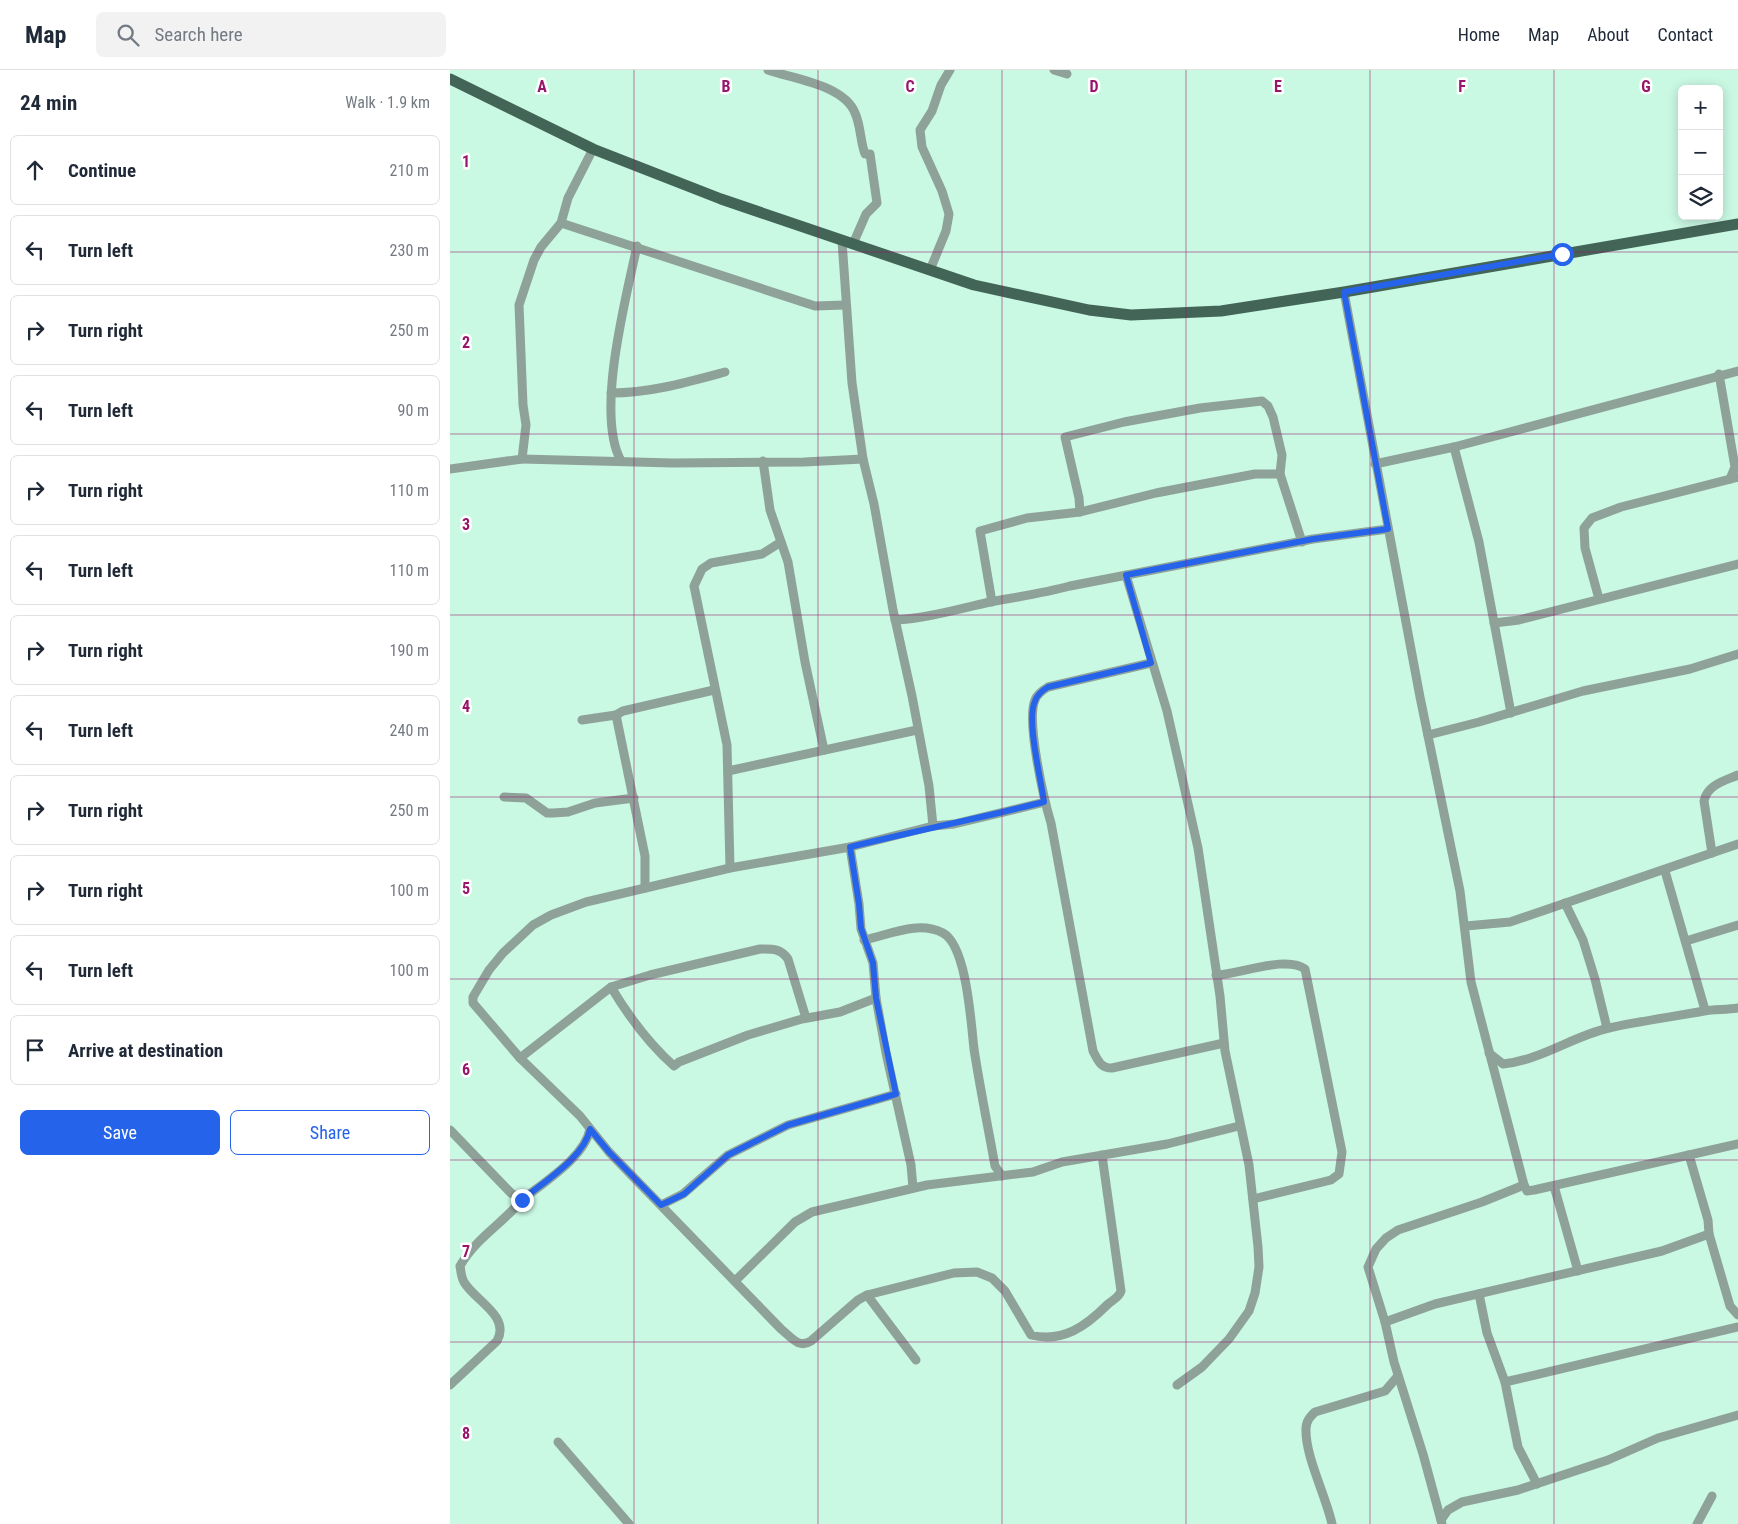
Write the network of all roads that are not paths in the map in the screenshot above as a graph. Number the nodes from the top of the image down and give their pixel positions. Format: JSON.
{"nodes":[{"id":1,"x":768,"y":70,"type":"edge"},
{"id":2,"x":950,"y":70,"type":"edge"},
{"id":3,"x":1054,"y":70,"type":"edge"},
{"id":4,"x":1067,"y":74,"type":"dead end"},
{"id":5,"x":450,"y":80,"type":"edge"},
{"id":6,"x":594,"y":149,"type":"junction"},
{"id":7,"x":561,"y":223,"type":"junction"},
{"id":8,"x":1738,"y":224,"type":"edge"},
{"id":9,"x":848,"y":243,"type":"junction"},
{"id":10,"x":637,"y":246,"type":"junction"},
{"id":11,"x":930,"y":270,"type":"junction"},
{"id":12,"x":1344,"y":292,"type":"junction"},
{"id":13,"x":846,"y":305,"type":"junction"},
{"id":14,"x":1738,"y":371,"type":"edge"},
{"id":15,"x":725,"y":372,"type":"dead end"},
{"id":16,"x":1719,"y":374,"type":"junction"},
{"id":17,"x":612,"y":393,"type":"junction"},
{"id":18,"x":1454,"y":447,"type":"junction"},
{"id":19,"x":522,"y":459,"type":"junction"},
{"id":20,"x":863,"y":459,"type":"junction"},
{"id":21,"x":621,"y":461,"type":"junction"},
{"id":22,"x":763,"y":461,"type":"junction"},
{"id":23,"x":1375,"y":464,"type":"junction"},
{"id":24,"x":1737,"y":468,"type":"edge"},
{"id":25,"x":450,"y":469,"type":"edge"},
{"id":26,"x":1280,"y":474,"type":"junction"},
{"id":27,"x":1734,"y":478,"type":"edge"},
{"id":28,"x":1080,"y":512,"type":"junction"},
{"id":29,"x":1388,"y":529,"type":"junction"},
{"id":30,"x":781,"y":542,"type":"junction"},
{"id":31,"x":1302,"y":542,"type":"junction"},
{"id":32,"x":1738,"y":564,"type":"edge"},
{"id":33,"x":1126,"y":575,"type":"junction"},
{"id":34,"x":1599,"y":599,"type":"junction"},
{"id":35,"x":992,"y":602,"type":"junction"},
{"id":36,"x":895,"y":620,"type":"junction"},
{"id":37,"x":1494,"y":623,"type":"junction"},
{"id":38,"x":1738,"y":654,"type":"edge"},
{"id":39,"x":1151,"y":663,"type":"junction"},
{"id":40,"x":714,"y":690,"type":"junction"},
{"id":41,"x":1511,"y":712,"type":"junction"},
{"id":42,"x":616,"y":715,"type":"junction"},
{"id":43,"x":582,"y":720,"type":"dead end"},
{"id":44,"x":917,"y":730,"type":"junction"},
{"id":45,"x":1428,"y":735,"type":"junction"},
{"id":46,"x":824,"y":750,"type":"junction"},
{"id":47,"x":728,"y":771,"type":"junction"},
{"id":48,"x":1738,"y":775,"type":"edge"},
{"id":49,"x":504,"y":797,"type":"dead end"},
{"id":50,"x":634,"y":798,"type":"junction"},
{"id":51,"x":1044,"y":802,"type":"junction"},
{"id":52,"x":933,"y":826,"type":"junction"},
{"id":53,"x":1738,"y":844,"type":"edge"},
{"id":54,"x":850,"y":847,"type":"junction"},
{"id":55,"x":1712,"y":853,"type":"junction"},
{"id":56,"x":730,"y":868,"type":"junction"},
{"id":57,"x":1665,"y":871,"type":"junction"},
{"id":58,"x":645,"y":888,"type":"junction"},
{"id":59,"x":1565,"y":903,"type":"junction"},
{"id":60,"x":1738,"y":925,"type":"edge"},
{"id":61,"x":1466,"y":926,"type":"junction"},
{"id":62,"x":864,"y":940,"type":"junction"},
{"id":63,"x":1686,"y":941,"type":"junction"},
{"id":64,"x":1216,"y":974,"type":"junction"},
{"id":65,"x":611,"y":987,"type":"junction"},
{"id":66,"x":876,"y":998,"type":"junction"},
{"id":67,"x":1738,"y":1008,"type":"edge"},
{"id":68,"x":1705,"y":1010,"type":"junction"},
{"id":69,"x":806,"y":1018,"type":"junction"},
{"id":70,"x":1607,"y":1028,"type":"junction"},
{"id":71,"x":1224,"y":1043,"type":"junction"},
{"id":72,"x":1487,"y":1051,"type":"junction"},
{"id":73,"x":520,"y":1058,"type":"junction"},
{"id":74,"x":896,"y":1094,"type":"junction"},
{"id":75,"x":1240,"y":1126,"type":"junction"},
{"id":76,"x":590,"y":1129,"type":"junction"},
{"id":77,"x":450,"y":1130,"type":"edge"},
{"id":78,"x":1738,"y":1144,"type":"edge"},
{"id":79,"x":1102,"y":1155,"type":"junction"},
{"id":80,"x":1689,"y":1156,"type":"junction"},
{"id":81,"x":1002,"y":1176,"type":"junction"},
{"id":82,"x":1524,"y":1185,"type":"junction"},
{"id":83,"x":1554,"y":1186,"type":"junction"},
{"id":84,"x":913,"y":1188,"type":"junction"},
{"id":85,"x":1253,"y":1199,"type":"junction"},
{"id":86,"x":522,"y":1200,"type":"junction"},
{"id":87,"x":661,"y":1205,"type":"junction"},
{"id":88,"x":1709,"y":1234,"type":"junction"},
{"id":89,"x":460,"y":1266,"type":"junction"},
{"id":90,"x":450,"y":1267,"type":"edge"},
{"id":91,"x":1578,"y":1271,"type":"junction"},
{"id":92,"x":736,"y":1280,"type":"junction"},
{"id":93,"x":1479,"y":1294,"type":"junction"},
{"id":94,"x":867,"y":1295,"type":"junction"},
{"id":95,"x":1738,"y":1315,"type":"edge"},
{"id":96,"x":1385,"y":1322,"type":"junction"},
{"id":97,"x":1738,"y":1327,"type":"edge"},
{"id":98,"x":916,"y":1360,"type":"dead end"},
{"id":99,"x":1398,"y":1376,"type":"junction"},
{"id":100,"x":1504,"y":1382,"type":"junction"},
{"id":101,"x":450,"y":1385,"type":"edge"},
{"id":102,"x":1178,"y":1386,"type":"dead end"},
{"id":103,"x":1738,"y":1415,"type":"edge"},
{"id":104,"x":558,"y":1442,"type":"dead end"},
{"id":105,"x":1537,"y":1484,"type":"junction"},
{"id":106,"x":1712,"y":1496,"type":"dead end"},
{"id":107,"x":1442,"y":1522,"type":"edge"},
{"id":108,"x":629,"y":1524,"type":"edge"},
{"id":109,"x":1332,"y":1524,"type":"edge"},
{"id":110,"x":1697,"y":1524,"type":"edge"}],
"edges":[{"from":1,"to":9,"type":"street"},
{"from":2,"to":11,"type":"street"},
{"from":3,"to":4,"type":"street"},
{"from":5,"to":6,"type":"main road"},
{"from":6,"to":7,"type":"street"},
{"from":6,"to":9,"type":"main road"},
{"from":7,"to":10,"type":"street"},
{"from":7,"to":19,"type":"street"},
{"from":8,"to":12,"type":"main road"},
{"from":9,"to":11,"type":"main road"},
{"from":9,"to":13,"type":"street"},
{"from":10,"to":13,"type":"street"},
{"from":10,"to":17,"type":"street"},
{"from":11,"to":12,"type":"main road"},
{"from":12,"to":23,"type":"street"},
{"from":13,"to":20,"type":"street"},
{"from":14,"to":16,"type":"street"},
{"from":15,"to":17,"type":"street"},
{"from":16,"to":18,"type":"street"},
{"from":16,"to":24,"type":"street"},
{"from":17,"to":21,"type":"street"},
{"from":18,"to":23,"type":"street"},
{"from":18,"to":37,"type":"street"},
{"from":19,"to":21,"type":"street"},
{"from":19,"to":25,"type":"street"},
{"from":20,"to":22,"type":"street"},
{"from":20,"to":36,"type":"street"},
{"from":21,"to":22,"type":"street"},
{"from":22,"to":30,"type":"street"},
{"from":23,"to":29,"type":"street"},
{"from":24,"to":27,"type":"street"},
{"from":26,"to":28,"type":"street"},
{"from":26,"to":28,"type":"street"},
{"from":26,"to":31,"type":"street"},
{"from":27,"to":34,"type":"street"},
{"from":28,"to":35,"type":"street"},
{"from":29,"to":31,"type":"street"},
{"from":29,"to":45,"type":"street"},
{"from":30,"to":40,"type":"street"},
{"from":30,"to":46,"type":"street"},
{"from":31,"to":33,"type":"street"},
{"from":32,"to":34,"type":"street"},
{"from":33,"to":35,"type":"street"},
{"from":33,"to":39,"type":"street"},
{"from":34,"to":37,"type":"street"},
{"from":35,"to":36,"type":"street"},
{"from":36,"to":44,"type":"street"},
{"from":37,"to":41,"type":"street"},
{"from":38,"to":41,"type":"street"},
{"from":39,"to":51,"type":"street"},
{"from":39,"to":64,"type":"street"},
{"from":40,"to":42,"type":"street"},
{"from":40,"to":47,"type":"street"},
{"from":41,"to":45,"type":"street"},
{"from":42,"to":43,"type":"street"},
{"from":42,"to":50,"type":"street"},
{"from":44,"to":46,"type":"street"},
{"from":44,"to":52,"type":"street"},
{"from":45,"to":61,"type":"street"},
{"from":46,"to":47,"type":"street"},
{"from":47,"to":56,"type":"street"},
{"from":48,"to":55,"type":"street"},
{"from":49,"to":50,"type":"street"},
{"from":50,"to":58,"type":"street"},
{"from":51,"to":52,"type":"street"},
{"from":51,"to":71,"type":"street"},
{"from":52,"to":54,"type":"street"},
{"from":53,"to":55,"type":"street"},
{"from":54,"to":56,"type":"street"},
{"from":54,"to":62,"type":"street"},
{"from":55,"to":57,"type":"street"},
{"from":56,"to":58,"type":"street"},
{"from":57,"to":59,"type":"street"},
{"from":57,"to":63,"type":"street"},
{"from":58,"to":73,"type":"street"},
{"from":59,"to":61,"type":"street"},
{"from":59,"to":70,"type":"street"},
{"from":60,"to":63,"type":"street"},
{"from":61,"to":72,"type":"street"},
{"from":62,"to":66,"type":"street"},
{"from":62,"to":81,"type":"street"},
{"from":63,"to":68,"type":"street"},
{"from":64,"to":71,"type":"street"},
{"from":64,"to":85,"type":"street"},
{"from":65,"to":69,"type":"street"},
{"from":65,"to":69,"type":"street"},
{"from":65,"to":73,"type":"street"},
{"from":66,"to":69,"type":"street"},
{"from":66,"to":74,"type":"street"},
{"from":67,"to":68,"type":"street"},
{"from":68,"to":70,"type":"street"},
{"from":70,"to":72,"type":"street"},
{"from":71,"to":75,"type":"street"},
{"from":72,"to":82,"type":"street"},
{"from":73,"to":76,"type":"street"},
{"from":74,"to":84,"type":"street"},
{"from":74,"to":87,"type":"street"},
{"from":75,"to":79,"type":"street"},
{"from":75,"to":85,"type":"street"},
{"from":76,"to":86,"type":"street"},
{"from":76,"to":87,"type":"street"},
{"from":77,"to":86,"type":"street"},
{"from":78,"to":80,"type":"street"},
{"from":79,"to":81,"type":"street"},
{"from":79,"to":94,"type":"street"},
{"from":80,"to":83,"type":"street"},
{"from":80,"to":88,"type":"street"},
{"from":81,"to":84,"type":"street"},
{"from":82,"to":83,"type":"street"},
{"from":82,"to":96,"type":"street"},
{"from":83,"to":91,"type":"street"},
{"from":84,"to":92,"type":"street"},
{"from":85,"to":102,"type":"street"},
{"from":86,"to":89,"type":"street"},
{"from":87,"to":92,"type":"street"},
{"from":88,"to":91,"type":"street"},
{"from":88,"to":95,"type":"street"},
{"from":89,"to":90,"type":"street"},
{"from":89,"to":101,"type":"street"},
{"from":91,"to":93,"type":"street"},
{"from":92,"to":94,"type":"street"},
{"from":93,"to":96,"type":"street"},
{"from":93,"to":100,"type":"street"},
{"from":94,"to":98,"type":"street"},
{"from":96,"to":99,"type":"street"},
{"from":97,"to":100,"type":"street"},
{"from":99,"to":107,"type":"street"},
{"from":99,"to":109,"type":"street"},
{"from":100,"to":105,"type":"street"},
{"from":103,"to":105,"type":"street"},
{"from":104,"to":108,"type":"street"},
{"from":105,"to":107,"type":"street"},
{"from":106,"to":110,"type":"street"}]}
